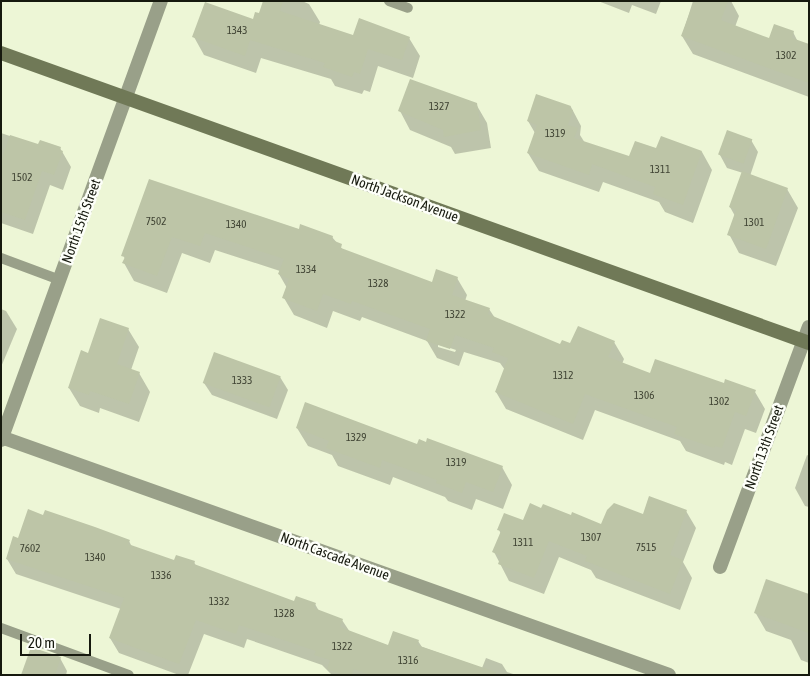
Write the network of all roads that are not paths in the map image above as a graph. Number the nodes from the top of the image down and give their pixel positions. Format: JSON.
{"nodes":[{"id":1,"x":161,"y":1,"type":"edge"},
{"id":2,"x":389,"y":1,"type":"edge"},
{"id":3,"x":408,"y":8,"type":"dead end"},
{"id":4,"x":1,"y":53,"type":"edge"},
{"id":5,"x":126,"y":98,"type":"junction"},
{"id":6,"x":1,"y":258,"type":"edge"},
{"id":7,"x":60,"y":280,"type":"junction"},
{"id":8,"x":809,"y":327,"type":"edge"},
{"id":9,"x":806,"y":342,"type":"edge"},
{"id":10,"x":2,"y":438,"type":"edge"},
{"id":11,"x":720,"y":567,"type":"dead end"},
{"id":12,"x":1,"y":628,"type":"edge"},
{"id":13,"x":129,"y":675,"type":"edge"},
{"id":14,"x":669,"y":675,"type":"edge"}],
"edges":[{"from":1,"to":5,"type":"street","name":"North 15th Street"},
{"from":2,"to":3,"type":"lane"},
{"from":4,"to":5,"type":"main road","name":"North Jackson Avenue"},
{"from":5,"to":7,"type":"street","name":"North 15th Street"},
{"from":5,"to":9,"type":"main road","name":"North Jackson Avenue"},
{"from":6,"to":7,"type":"lane"},
{"from":7,"to":10,"type":"street","name":"North 15th Street"},
{"from":8,"to":9,"type":"street","name":"North 13th Street"},
{"from":9,"to":11,"type":"street","name":"North 13th Street"},
{"from":10,"to":14,"type":"street","name":"North Cascade Avenue"},
{"from":12,"to":13,"type":"lane"}]}
